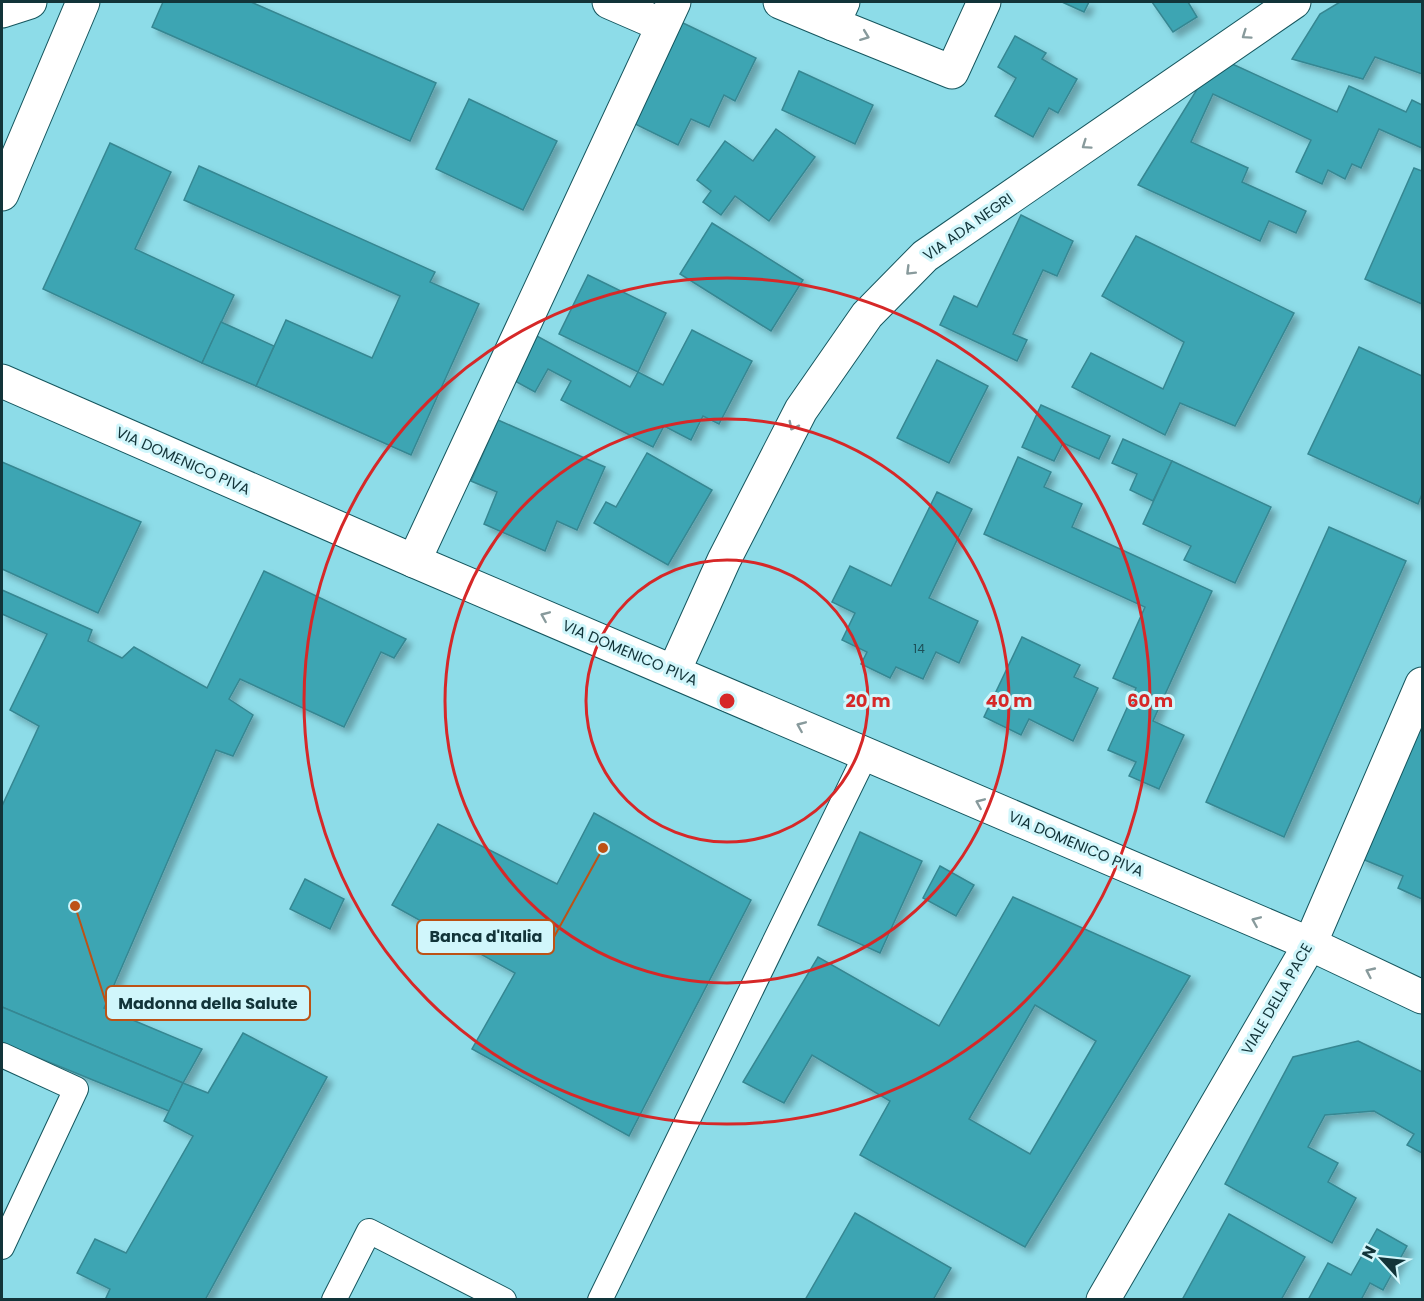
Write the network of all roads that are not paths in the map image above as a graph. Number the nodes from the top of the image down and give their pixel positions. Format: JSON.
{"nodes":[{"id":1,"x":30,"y":2,"type":"edge"},
{"id":2,"x":83,"y":2,"type":"edge"},
{"id":3,"x":609,"y":2,"type":"edge"},
{"id":4,"x":780,"y":2,"type":"edge"},
{"id":5,"x":984,"y":2,"type":"edge"},
{"id":6,"x":1294,"y":2,"type":"edge"},
{"id":7,"x":2,"y":11,"type":"edge"},
{"id":8,"x":668,"y":13,"type":"edge"},
{"id":9,"x":838,"y":13,"type":"edge"},
{"id":10,"x":2,"y":194,"type":"edge"},
{"id":11,"x":2,"y":381,"type":"edge"},
{"id":12,"x":414,"y":561,"type":"junction"},
{"id":13,"x":674,"y":671,"type":"junction"},
{"id":14,"x":1422,"y":684,"type":"edge"},
{"id":15,"x":866,"y":754,"type":"junction"},
{"id":16,"x":1310,"y":944,"type":"junction"},
{"id":17,"x":1422,"y":997,"type":"edge"},
{"id":18,"x":2,"y":1055,"type":"edge"},
{"id":19,"x":2,"y":1247,"type":"edge"},
{"id":20,"x":475,"y":1293,"type":"edge"},
{"id":21,"x":334,"y":1299,"type":"edge"},
{"id":22,"x":504,"y":1299,"type":"edge"},
{"id":23,"x":600,"y":1299,"type":"edge"},
{"id":24,"x":1103,"y":1299,"type":"edge"}],
"edges":[{"from":1,"to":7,"type":"street"},
{"from":2,"to":10,"type":"street"},
{"from":3,"to":8,"type":"street"},
{"from":4,"to":9,"type":"street"},
{"from":9,"to":5,"type":"street","one_way":true},
{"from":6,"to":13,"type":"street","name":"VIA ADA NEGRI","one_way":true},
{"from":8,"to":12,"type":"street"},
{"from":11,"to":12,"type":"street","name":"VIA DOMENICO PIVA"},
{"from":13,"to":12,"type":"street","name":"VIA DOMENICO PIVA","one_way":true},
{"from":15,"to":13,"type":"street","name":"VIA DOMENICO PIVA","one_way":true},
{"from":14,"to":16,"type":"street","name":"VIALE DELLA PACE"},
{"from":16,"to":15,"type":"street","name":"VIA DOMENICO PIVA","one_way":true},
{"from":15,"to":23,"type":"lane"},
{"from":17,"to":16,"type":"street","name":"VIA DOMENICO PIVA","one_way":true},
{"from":16,"to":24,"type":"street","name":"VIALE DELLA PACE"},
{"from":18,"to":19,"type":"lane"},
{"from":20,"to":21,"type":"lane"},
{"from":20,"to":22,"type":"lane"}]}
